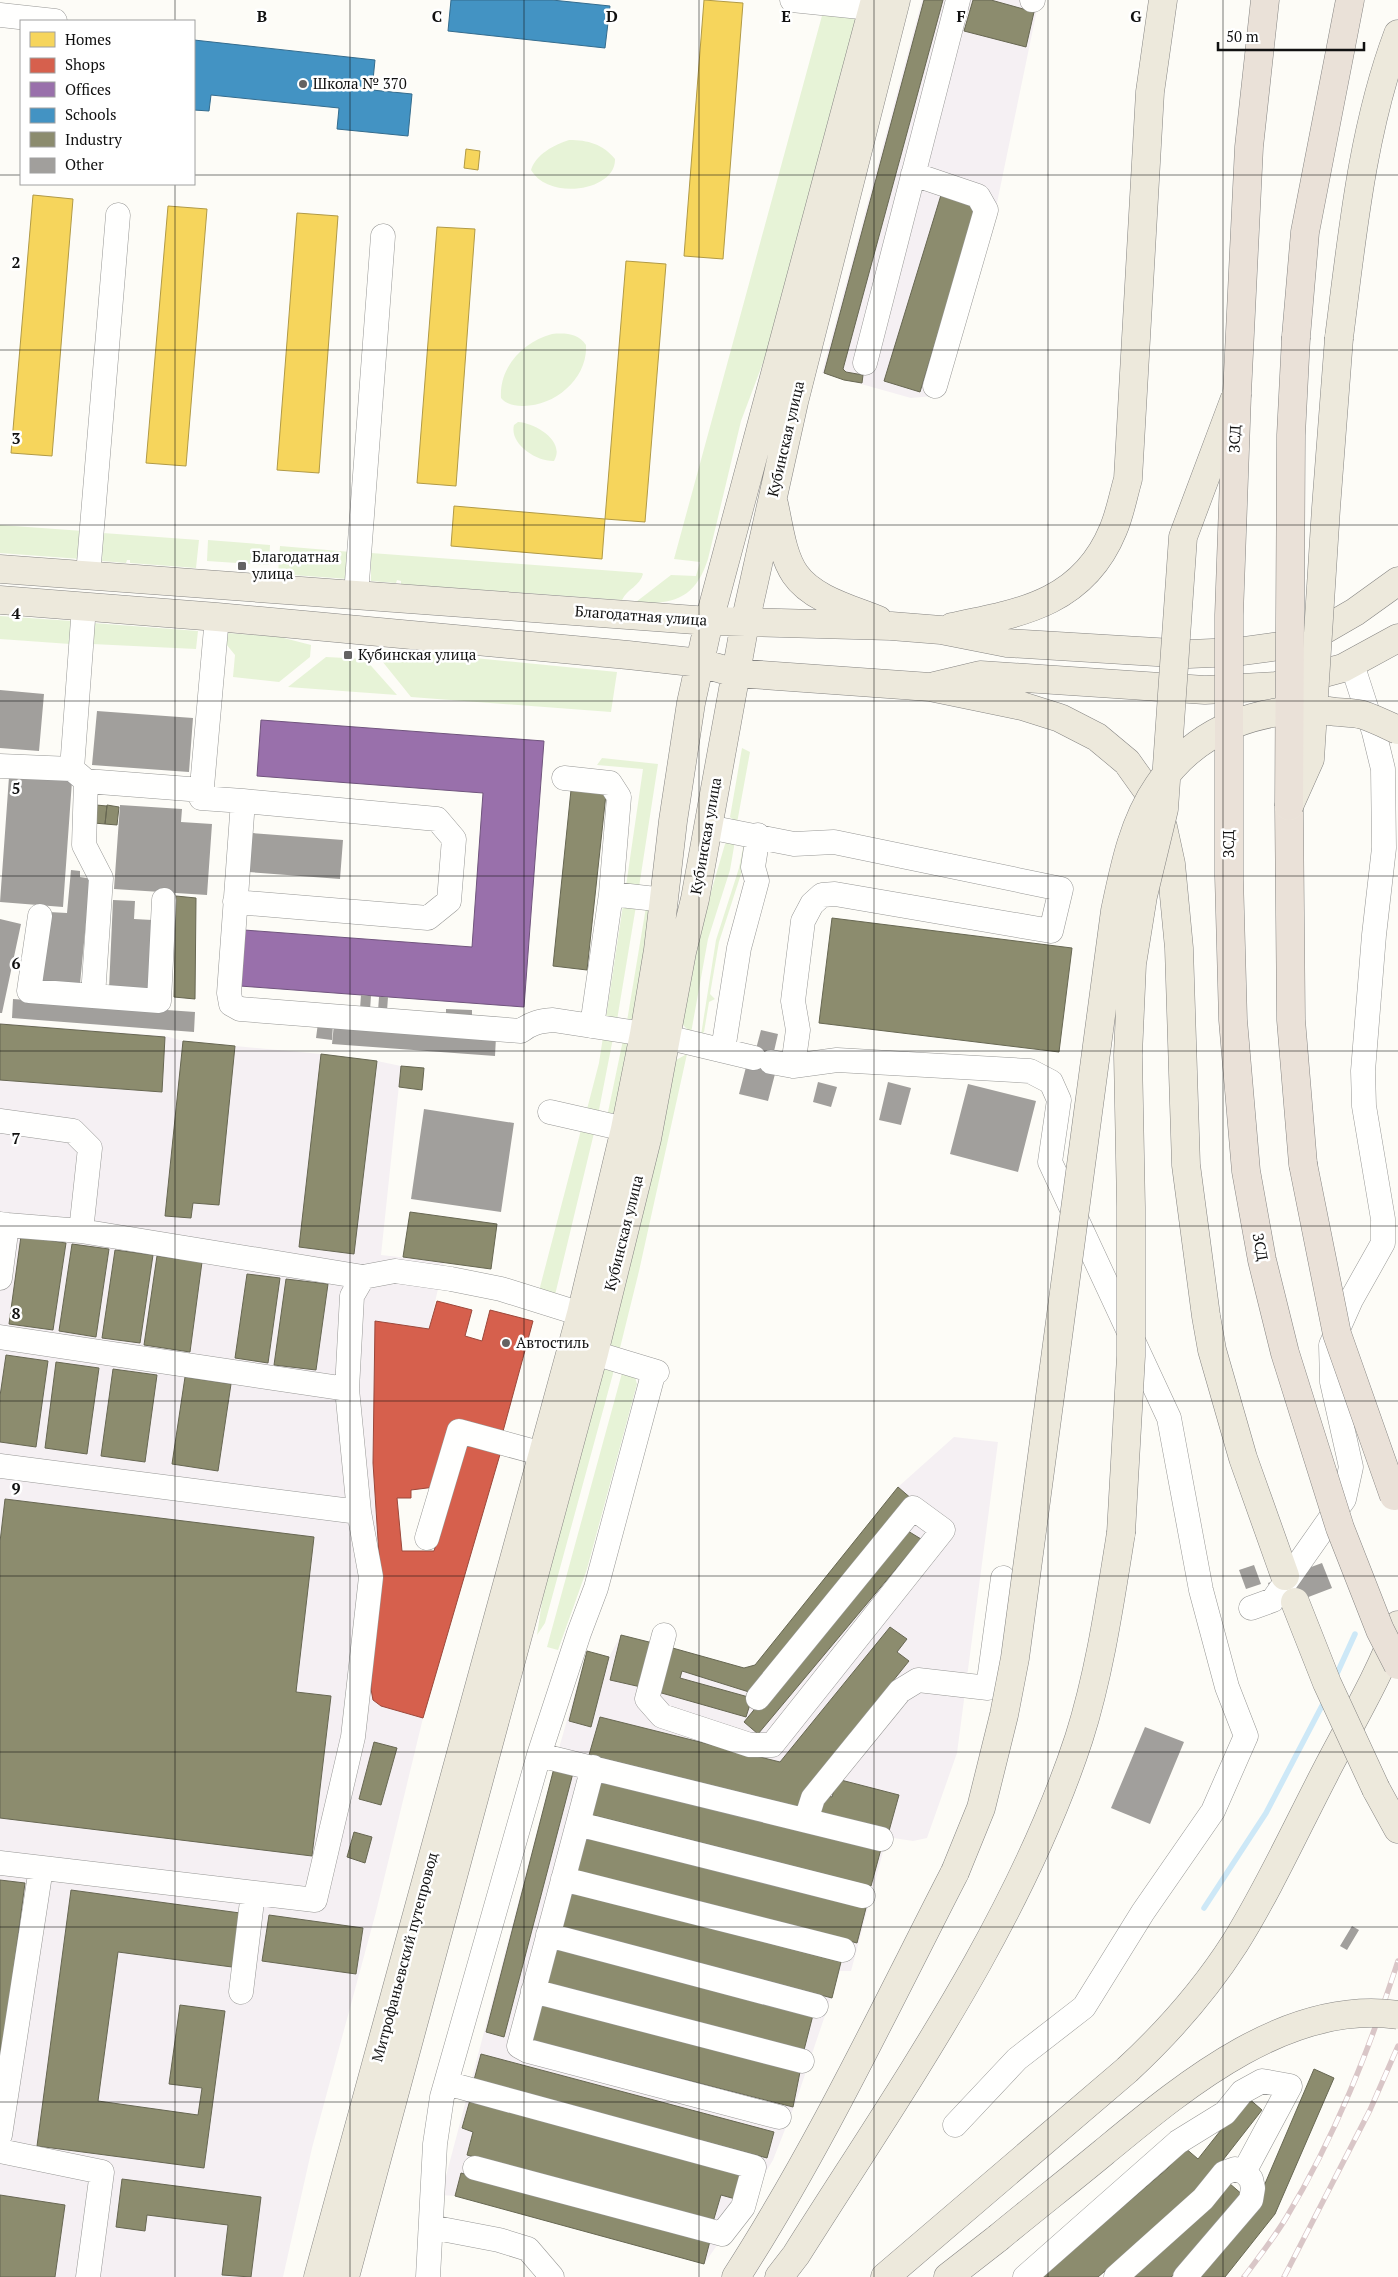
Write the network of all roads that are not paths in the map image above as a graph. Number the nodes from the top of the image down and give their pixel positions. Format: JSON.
{"nodes":[{"id":1,"x":792,"y":0,"type":"edge"},
{"id":2,"x":958,"y":0,"type":"edge"},
{"id":3,"x":1163,"y":0,"type":"edge"},
{"id":4,"x":1265,"y":0,"type":"edge"},
{"id":5,"x":1350,"y":0,"type":"edge"},
{"id":6,"x":884,"y":5,"type":"edge"},
{"id":7,"x":0,"y":15,"type":"edge"},
{"id":8,"x":46,"y":20,"type":"edge"},
{"id":9,"x":1398,"y":34,"type":"edge"},
{"id":10,"x":914,"y":174,"type":"junction"},
{"id":11,"x":118,"y":215,"type":"dead end"},
{"id":12,"x":383,"y":236,"type":"dead end"},
{"id":13,"x":865,"y":363,"type":"dead end"},
{"id":14,"x":935,"y":386,"type":"dead end"},
{"id":15,"x":1237,"y":394,"type":"junction"},
{"id":16,"x":772,"y":497,"type":"junction"},
{"id":17,"x":0,"y":569,"type":"edge"},
{"id":18,"x":88,"y":575,"type":"junction"},
{"id":19,"x":1398,"y":581,"type":"edge"},
{"id":20,"x":356,"y":595,"type":"junction"},
{"id":21,"x":0,"y":600,"type":"edge"},
{"id":22,"x":84,"y":606,"type":"junction"},
{"id":23,"x":217,"y":617,"type":"junction"},
{"id":24,"x":709,"y":621,"type":"junction"},
{"id":25,"x":744,"y":623,"type":"junction"},
{"id":26,"x":891,"y":626,"type":"junction"},
{"id":27,"x":941,"y":630,"type":"junction"},
{"id":28,"x":1398,"y":638,"type":"edge"},
{"id":29,"x":701,"y":663,"type":"junction"},
{"id":30,"x":1352,"y":664,"type":"junction"},
{"id":31,"x":735,"y":673,"type":"junction"},
{"id":32,"x":930,"y":687,"type":"junction"},
{"id":33,"x":1398,"y":730,"type":"edge"},
{"id":34,"x":0,"y":766,"type":"edge"},
{"id":35,"x":79,"y":775,"type":"junction"},
{"id":36,"x":564,"y":778,"type":"dead end"},
{"id":37,"x":202,"y":790,"type":"junction"},
{"id":38,"x":243,"y":801,"type":"junction"},
{"id":39,"x":1289,"y":806,"type":"junction"},
{"id":40,"x":708,"y":827,"type":"junction"},
{"id":41,"x":758,"y":836,"type":"junction"},
{"id":42,"x":611,"y":894,"type":"junction"},
{"id":43,"x":164,"y":900,"type":"dead end"},
{"id":44,"x":665,"y":900,"type":"junction"},
{"id":45,"x":236,"y":902,"type":"junction"},
{"id":46,"x":40,"y":916,"type":"dead end"},
{"id":47,"x":93,"y":996,"type":"junction"},
{"id":48,"x":592,"y":1026,"type":"junction"},
{"id":49,"x":655,"y":1035,"type":"junction"},
{"id":50,"x":723,"y":1050,"type":"junction"},
{"id":51,"x":773,"y":1062,"type":"junction"},
{"id":52,"x":550,"y":1112,"type":"dead end"},
{"id":53,"x":0,"y":1121,"type":"edge"},
{"id":54,"x":624,"y":1128,"type":"junction"},
{"id":55,"x":4,"y":1224,"type":"edge"},
{"id":56,"x":81,"y":1231,"type":"junction"},
{"id":57,"x":363,"y":1277,"type":"junction"},
{"id":58,"x":0,"y":1278,"type":"edge"},
{"id":59,"x":581,"y":1314,"type":"junction"},
{"id":60,"x":0,"y":1337,"type":"edge"},
{"id":61,"x":594,"y":1352,"type":"junction"},
{"id":62,"x":347,"y":1389,"type":"junction"},
{"id":63,"x":543,"y":1454,"type":"junction"},
{"id":64,"x":0,"y":1466,"type":"edge"},
{"id":65,"x":1398,"y":1507,"type":"edge"},
{"id":66,"x":359,"y":1512,"type":"junction"},
{"id":67,"x":427,"y":1538,"type":"dead end"},
{"id":68,"x":1285,"y":1576,"type":"dead end"},
{"id":69,"x":1003,"y":1578,"type":"dead end"},
{"id":70,"x":1295,"y":1602,"type":"dead end"},
{"id":71,"x":1251,"y":1608,"type":"dead end"},
{"id":72,"x":1398,"y":1625,"type":"edge"},
{"id":73,"x":664,"y":1636,"type":"dead end"},
{"id":74,"x":504,"y":1639,"type":"junction"},
{"id":75,"x":1398,"y":1664,"type":"edge"},
{"id":76,"x":758,"y":1698,"type":"dead end"},
{"id":77,"x":539,"y":1755,"type":"junction"},
{"id":78,"x":593,"y":1767,"type":"junction"},
{"id":79,"x":806,"y":1820,"type":"junction"},
{"id":80,"x":578,"y":1824,"type":"junction"},
{"id":81,"x":1398,"y":1829,"type":"edge"},
{"id":82,"x":881,"y":1839,"type":"dead end"},
{"id":83,"x":0,"y":1863,"type":"edge"},
{"id":84,"x":41,"y":1868,"type":"junction"},
{"id":85,"x":563,"y":1879,"type":"junction"},
{"id":86,"x":253,"y":1893,"type":"junction"},
{"id":87,"x":863,"y":1896,"type":"dead end"},
{"id":88,"x":548,"y":1935,"type":"junction"},
{"id":89,"x":844,"y":1950,"type":"dead end"},
{"id":90,"x":533,"y":1991,"type":"junction"},
{"id":91,"x":241,"y":1992,"type":"dead end"},
{"id":92,"x":816,"y":2006,"type":"dead end"},
{"id":93,"x":1398,"y":2015,"type":"edge"},
{"id":94,"x":802,"y":2062,"type":"dead end"},
{"id":95,"x":446,"y":2083,"type":"junction"},
{"id":96,"x":779,"y":2117,"type":"dead end"},
{"id":97,"x":954,"y":2125,"type":"dead end"},
{"id":98,"x":0,"y":2135,"type":"edge"},
{"id":99,"x":0,"y":2151,"type":"edge"},
{"id":100,"x":475,"y":2168,"type":"dead end"},
{"id":101,"x":1244,"y":2172,"type":"junction"},
{"id":102,"x":431,"y":2227,"type":"junction"},
{"id":103,"x":88,"y":2277,"type":"edge"},
{"id":104,"x":318,"y":2277,"type":"edge"},
{"id":105,"x":346,"y":2277,"type":"edge"},
{"id":106,"x":428,"y":2277,"type":"edge"},
{"id":107,"x":552,"y":2277,"type":"edge"},
{"id":108,"x":736,"y":2277,"type":"edge"},
{"id":109,"x":779,"y":2277,"type":"edge"},
{"id":110,"x":885,"y":2277,"type":"edge"},
{"id":111,"x":948,"y":2277,"type":"edge"},
{"id":112,"x":1025,"y":2277,"type":"edge"},
{"id":113,"x":1116,"y":2277,"type":"edge"},
{"id":114,"x":1185,"y":2277,"type":"edge"}],
"edges":[{"from":1,"to":6,"type":"lane"},
{"from":2,"to":10,"type":"lane"},
{"from":3,"to":27,"type":"main road"},
{"from":4,"to":15,"type":"highway","name":"ЗСД"},
{"from":5,"to":39,"type":"highway","bridge":true},
{"from":6,"to":16,"type":"main road","name":"Кубинская улица"},
{"from":6,"to":24,"type":"main road","name":"Кубинская улица"},
{"from":7,"to":8,"type":"lane"},
{"from":9,"to":39,"type":"main road","bridge":true},
{"from":10,"to":13,"type":"lane"},
{"from":10,"to":14,"type":"lane"},
{"from":11,"to":18,"type":"lane"},
{"from":12,"to":20,"type":"lane"},
{"from":15,"to":75,"type":"highway","name":"ЗСД","bridge":true},
{"from":15,"to":109,"type":"main road","bridge":true},
{"from":16,"to":25,"type":"main road","name":"Кубинская улица"},
{"from":16,"to":26,"type":"main road"},
{"from":17,"to":18,"type":"main road","name":"Благодатная улица"},
{"from":18,"to":20,"type":"main road","name":"Благодатная улица"},
{"from":19,"to":27,"type":"main road"},
{"from":20,"to":24,"type":"main road","name":"Благодатная улица"},
{"from":21,"to":22,"type":"main road"},
{"from":22,"to":23,"type":"main road"},
{"from":22,"to":35,"type":"lane"},
{"from":23,"to":29,"type":"main road"},
{"from":23,"to":37,"type":"lane"},
{"from":24,"to":25,"type":"main road","name":"Благодатная улица"},
{"from":24,"to":29,"type":"main road","name":"Кубинская улица"},
{"from":25,"to":26,"type":"main road","name":"Благодатная улица"},
{"from":25,"to":31,"type":"main road","name":"Кубинская улица"},
{"from":26,"to":27,"type":"main road","name":"Благодатная улица"},
{"from":28,"to":30,"type":"main road"},
{"from":29,"to":31,"type":"main road"},
{"from":29,"to":44,"type":"main road","name":"Кубинская улица"},
{"from":30,"to":32,"type":"main road"},
{"from":30,"to":71,"type":"lane"},
{"from":31,"to":32,"type":"main road"},
{"from":31,"to":40,"type":"main road","name":"Кубинская улица"},
{"from":32,"to":68,"type":"main road"},
{"from":33,"to":108,"type":"main road","bridge":true},
{"from":34,"to":35,"type":"lane"},
{"from":35,"to":37,"type":"lane"},
{"from":35,"to":47,"type":"lane"},
{"from":36,"to":42,"type":"lane"},
{"from":37,"to":38,"type":"lane"},
{"from":38,"to":45,"type":"lane"},
{"from":38,"to":45,"type":"lane"},
{"from":39,"to":65,"type":"highway","bridge":true},
{"from":40,"to":41,"type":"lane"},
{"from":40,"to":49,"type":"main road","name":"Кубинская улица"},
{"from":41,"to":50,"type":"lane"},
{"from":41,"to":51,"type":"lane"},
{"from":42,"to":44,"type":"lane"},
{"from":42,"to":48,"type":"lane"},
{"from":43,"to":47,"type":"lane"},
{"from":44,"to":49,"type":"main road","name":"Кубинская улица"},
{"from":45,"to":48,"type":"lane"},
{"from":46,"to":47,"type":"lane"},
{"from":48,"to":49,"type":"lane"},
{"from":49,"to":50,"type":"lane"},
{"from":49,"to":54,"type":"main road","name":"Кубинская улица"},
{"from":49,"to":61,"type":"main road","name":"Кубинская улица"},
{"from":50,"to":51,"type":"lane"},
{"from":51,"to":97,"type":"lane"},
{"from":52,"to":54,"type":"lane"},
{"from":53,"to":56,"type":"lane"},
{"from":54,"to":59,"type":"main road","name":"Кубинская улица"},
{"from":55,"to":56,"type":"lane"},
{"from":55,"to":58,"type":"lane"},
{"from":56,"to":57,"type":"lane"},
{"from":57,"to":59,"type":"lane"},
{"from":57,"to":62,"type":"lane"},
{"from":59,"to":63,"type":"main road","name":"Кубинская улица"},
{"from":60,"to":62,"type":"lane"},
{"from":61,"to":74,"type":"main road","name":"Кубинская улица"},
{"from":61,"to":77,"type":"lane"},
{"from":62,"to":66,"type":"lane"},
{"from":63,"to":67,"type":"lane"},
{"from":63,"to":74,"type":"main road","name":"Кубинская улица"},
{"from":64,"to":66,"type":"lane"},
{"from":66,"to":86,"type":"lane"},
{"from":69,"to":79,"type":"lane"},
{"from":70,"to":81,"type":"main road","bridge":true},
{"from":72,"to":110,"type":"main road"},
{"from":73,"to":76,"type":"lane"},
{"from":74,"to":104,"type":"main road","name":"Митрофаньевский путепровод"},
{"from":74,"to":105,"type":"main road","name":"Митрофаньевский путепровод"},
{"from":77,"to":78,"type":"lane"},
{"from":77,"to":95,"type":"lane"},
{"from":78,"to":79,"type":"lane"},
{"from":78,"to":80,"type":"lane"},
{"from":79,"to":82,"type":"lane"},
{"from":80,"to":85,"type":"lane"},
{"from":80,"to":87,"type":"lane"},
{"from":83,"to":84,"type":"lane"},
{"from":84,"to":86,"type":"lane"},
{"from":84,"to":98,"type":"lane"},
{"from":85,"to":88,"type":"lane"},
{"from":85,"to":89,"type":"lane"},
{"from":86,"to":91,"type":"lane"},
{"from":88,"to":90,"type":"lane"},
{"from":88,"to":92,"type":"lane"},
{"from":90,"to":94,"type":"lane"},
{"from":90,"to":96,"type":"lane"},
{"from":93,"to":111,"type":"main road","bridge":true},
{"from":95,"to":100,"type":"lane"},
{"from":95,"to":102,"type":"lane"},
{"from":99,"to":103,"type":"lane"},
{"from":101,"to":112,"type":"lane"},
{"from":101,"to":113,"type":"lane"},
{"from":101,"to":114,"type":"lane"},
{"from":102,"to":106,"type":"lane"},
{"from":102,"to":107,"type":"lane"}]}
